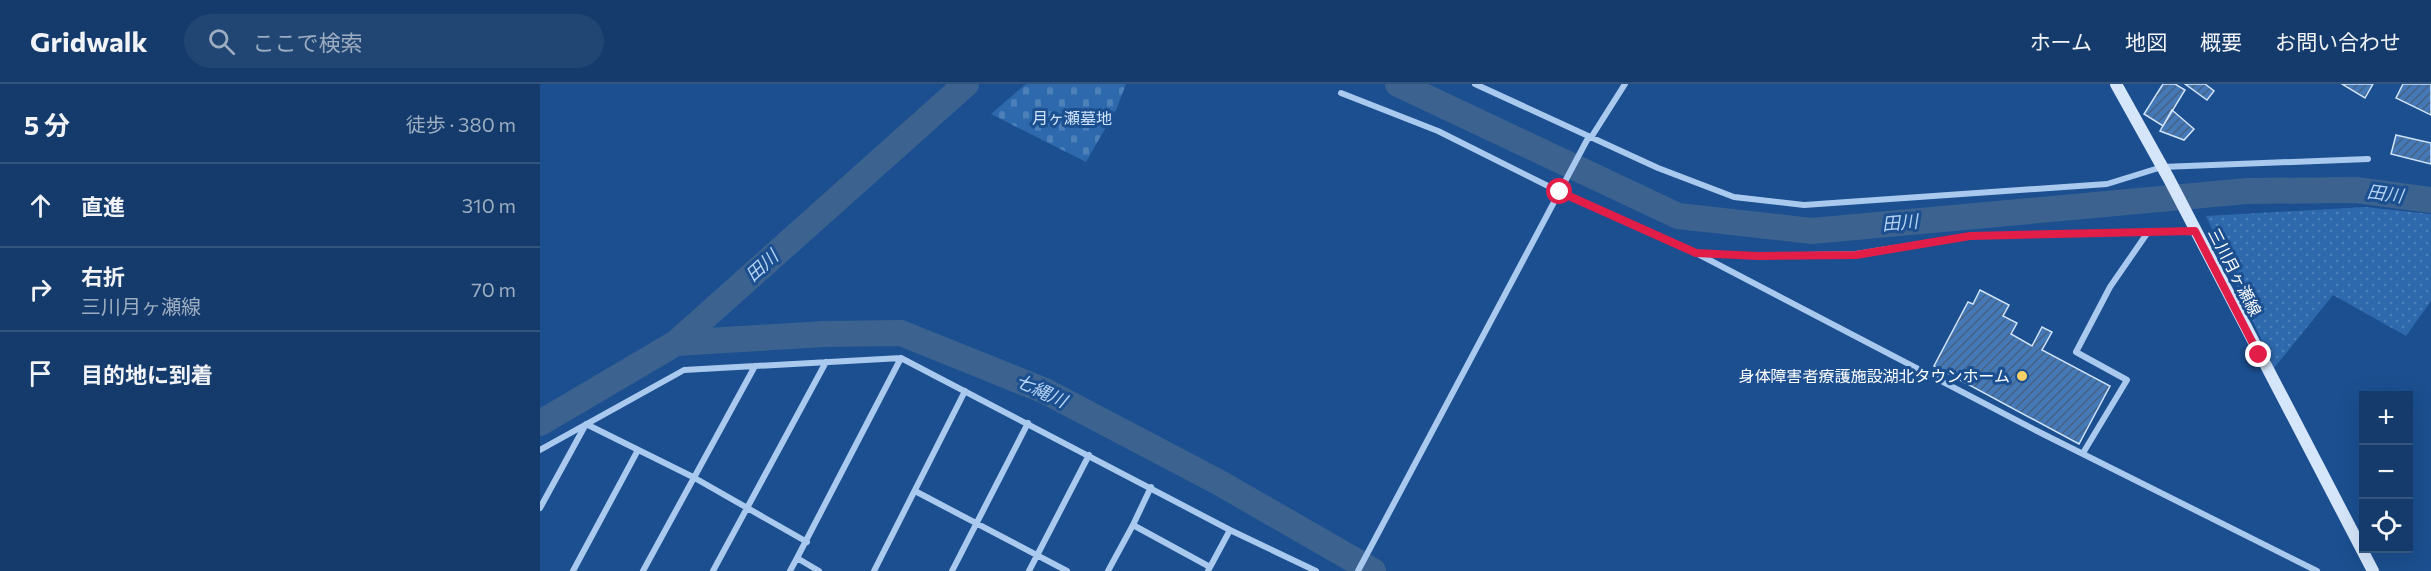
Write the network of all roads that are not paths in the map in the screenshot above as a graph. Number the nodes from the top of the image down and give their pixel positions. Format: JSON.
{"nodes":[{"id":1,"x":1475,"y":84,"type":"edge"},
{"id":2,"x":1625,"y":84,"type":"edge"},
{"id":3,"x":2116,"y":84,"type":"edge"},
{"id":4,"x":1341,"y":93,"type":"dead end"},
{"id":5,"x":1589,"y":138,"type":"junction"},
{"id":6,"x":2368,"y":159,"type":"dead end"},
{"id":7,"x":2162,"y":167,"type":"junction"},
{"id":8,"x":1561,"y":189,"type":"junction"},
{"id":9,"x":2193,"y":226,"type":"junction"},
{"id":10,"x":2148,"y":232,"type":"junction"},
{"id":11,"x":1696,"y":253,"type":"junction"},
{"id":12,"x":901,"y":358,"type":"junction"},
{"id":13,"x":826,"y":362,"type":"junction"},
{"id":14,"x":755,"y":366,"type":"junction"},
{"id":15,"x":965,"y":391,"type":"junction"},
{"id":16,"x":1028,"y":423,"type":"junction"},
{"id":17,"x":586,"y":424,"type":"junction"},
{"id":18,"x":540,"y":450,"type":"edge"},
{"id":19,"x":638,"y":450,"type":"junction"},
{"id":20,"x":2083,"y":453,"type":"junction"},
{"id":21,"x":1089,"y":455,"type":"junction"},
{"id":22,"x":693,"y":477,"type":"junction"},
{"id":23,"x":1150,"y":487,"type":"junction"},
{"id":24,"x":915,"y":491,"type":"junction"},
{"id":25,"x":748,"y":507,"type":"junction"},
{"id":26,"x":540,"y":508,"type":"edge"},
{"id":27,"x":977,"y":523,"type":"junction"},
{"id":28,"x":1133,"y":525,"type":"junction"},
{"id":29,"x":1230,"y":530,"type":"junction"},
{"id":30,"x":807,"y":542,"type":"junction"},
{"id":31,"x":1037,"y":556,"type":"junction"},
{"id":32,"x":797,"y":558,"type":"junction"},
{"id":33,"x":1209,"y":569,"type":"edge"},
{"id":34,"x":573,"y":571,"type":"edge"},
{"id":35,"x":644,"y":571,"type":"edge"},
{"id":36,"x":713,"y":571,"type":"edge"},
{"id":37,"x":790,"y":571,"type":"edge"},
{"id":38,"x":819,"y":571,"type":"edge"},
{"id":39,"x":874,"y":571,"type":"edge"},
{"id":40,"x":952,"y":571,"type":"edge"},
{"id":41,"x":1029,"y":571,"type":"edge"},
{"id":42,"x":1067,"y":571,"type":"edge"},
{"id":43,"x":1108,"y":571,"type":"edge"},
{"id":44,"x":1316,"y":571,"type":"edge"},
{"id":45,"x":1359,"y":571,"type":"edge"},
{"id":46,"x":2317,"y":571,"type":"edge"},
{"id":47,"x":2373,"y":571,"type":"edge"}],
"edges":[{"from":1,"to":5,"type":"street"},
{"from":2,"to":5,"type":"street"},
{"from":3,"to":7,"type":"main road","name":"三川月ヶ瀬線"},
{"from":4,"to":8,"type":"street"},
{"from":5,"to":7,"type":"street"},
{"from":5,"to":8,"type":"street"},
{"from":6,"to":7,"type":"street"},
{"from":7,"to":9,"type":"main road","name":"三川月ヶ瀬線"},
{"from":8,"to":11,"type":"street"},
{"from":8,"to":45,"type":"street"},
{"from":9,"to":10,"type":"street"},
{"from":9,"to":47,"type":"main road","name":"三川月ヶ瀬線"},
{"from":10,"to":11,"type":"street"},
{"from":10,"to":20,"type":"street"},
{"from":11,"to":20,"type":"street"},
{"from":12,"to":13,"type":"street"},
{"from":12,"to":15,"type":"street"},
{"from":12,"to":30,"type":"street"},
{"from":13,"to":14,"type":"street"},
{"from":13,"to":25,"type":"street"},
{"from":14,"to":17,"type":"street"},
{"from":14,"to":22,"type":"street"},
{"from":15,"to":16,"type":"street"},
{"from":15,"to":24,"type":"street"},
{"from":16,"to":21,"type":"street"},
{"from":16,"to":27,"type":"street"},
{"from":17,"to":18,"type":"street"},
{"from":17,"to":19,"type":"street"},
{"from":17,"to":26,"type":"street"},
{"from":19,"to":22,"type":"street"},
{"from":19,"to":34,"type":"street"},
{"from":20,"to":46,"type":"street"},
{"from":21,"to":23,"type":"street"},
{"from":21,"to":31,"type":"street"},
{"from":22,"to":25,"type":"street"},
{"from":22,"to":35,"type":"street"},
{"from":23,"to":28,"type":"street"},
{"from":23,"to":29,"type":"street"},
{"from":24,"to":27,"type":"street"},
{"from":24,"to":39,"type":"street"},
{"from":25,"to":30,"type":"street"},
{"from":25,"to":36,"type":"street"},
{"from":27,"to":31,"type":"street"},
{"from":27,"to":40,"type":"street"},
{"from":28,"to":33,"type":"street"},
{"from":28,"to":43,"type":"street"},
{"from":29,"to":33,"type":"street"},
{"from":29,"to":44,"type":"street"},
{"from":30,"to":32,"type":"street"},
{"from":31,"to":41,"type":"street"},
{"from":31,"to":42,"type":"street"},
{"from":32,"to":37,"type":"street"},
{"from":32,"to":38,"type":"street"}]}
